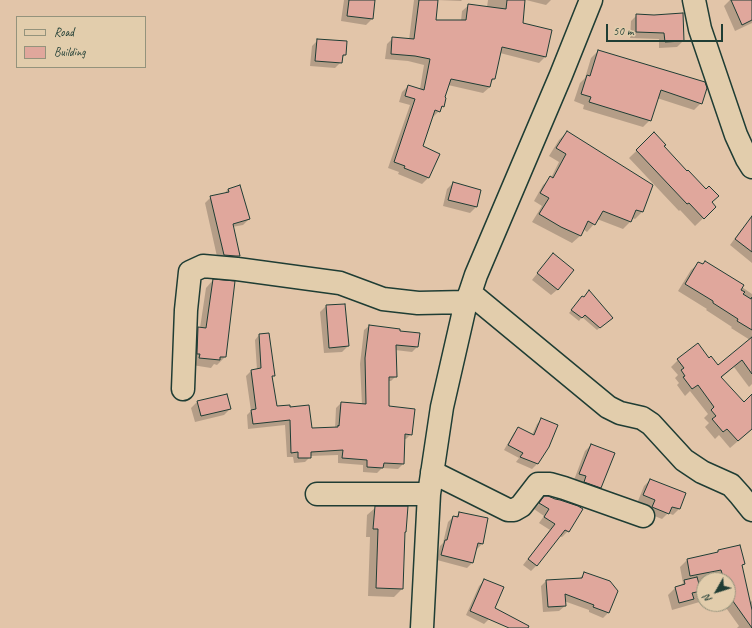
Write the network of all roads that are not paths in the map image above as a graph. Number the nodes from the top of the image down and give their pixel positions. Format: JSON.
{"nodes":[{"id":1,"x":591,"y":0,"type":"edge"},
{"id":2,"x":694,"y":0,"type":"edge"},
{"id":3,"x":752,"y":167,"type":"edge"},
{"id":4,"x":468,"y":298,"type":"junction"},
{"id":5,"x":183,"y":389,"type":"dead end"},
{"id":6,"x":432,"y":472,"type":"junction"},
{"id":7,"x":317,"y":494,"type":"dead end"},
{"id":8,"x":429,"y":494,"type":"junction"},
{"id":9,"x":752,"y":510,"type":"edge"},
{"id":10,"x":643,"y":516,"type":"dead end"},
{"id":11,"x":422,"y":628,"type":"edge"}],
"edges":[{"from":1,"to":4,"type":"street"},
{"from":2,"to":3,"type":"street"},
{"from":4,"to":5,"type":"street"},
{"from":4,"to":6,"type":"street"},
{"from":4,"to":9,"type":"street"},
{"from":6,"to":8,"type":"street"},
{"from":6,"to":10,"type":"street"},
{"from":7,"to":8,"type":"street"},
{"from":8,"to":11,"type":"street"}]}
